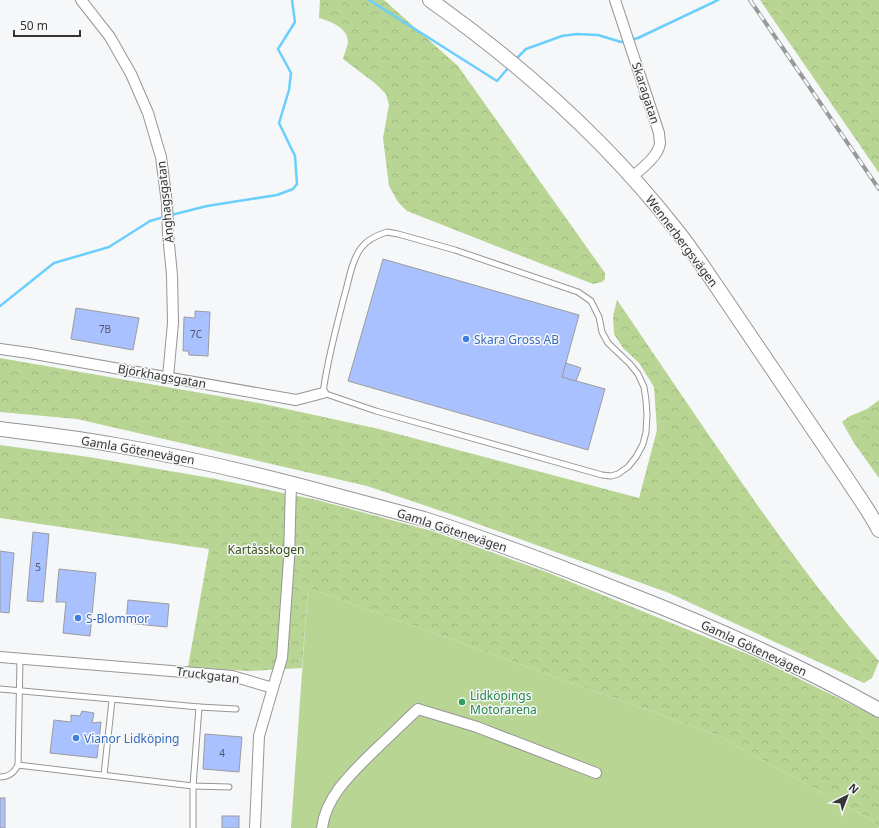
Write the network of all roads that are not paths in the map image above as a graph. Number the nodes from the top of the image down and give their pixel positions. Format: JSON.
{"nodes":[{"id":1,"x":81,"y":0,"type":"edge"},
{"id":2,"x":430,"y":0,"type":"edge"},
{"id":3,"x":615,"y":0,"type":"edge"},
{"id":4,"x":632,"y":177,"type":"junction"},
{"id":5,"x":0,"y":349,"type":"edge"},
{"id":6,"x":168,"y":377,"type":"junction"},
{"id":7,"x":323,"y":394,"type":"junction"},
{"id":8,"x":0,"y":429,"type":"edge"},
{"id":9,"x":291,"y":483,"type":"junction"},
{"id":10,"x":879,"y":530,"type":"edge"},
{"id":11,"x":0,"y":657,"type":"edge"},
{"id":12,"x":20,"y":659,"type":"junction"},
{"id":13,"x":273,"y":688,"type":"junction"},
{"id":14,"x":0,"y":690,"type":"edge"},
{"id":15,"x":19,"y":691,"type":"junction"},
{"id":16,"x":112,"y":700,"type":"junction"},
{"id":17,"x":877,"y":705,"type":"edge"},
{"id":18,"x":199,"y":707,"type":"junction"},
{"id":19,"x":236,"y":709,"type":"dead end"},
{"id":20,"x":18,"y":765,"type":"junction"},
{"id":21,"x":596,"y":773,"type":"dead end"},
{"id":22,"x":104,"y":775,"type":"junction"},
{"id":23,"x":0,"y":777,"type":"edge"},
{"id":24,"x":193,"y":786,"type":"junction"},
{"id":25,"x":229,"y":787,"type":"dead end"},
{"id":26,"x":194,"y":828,"type":"edge"},
{"id":27,"x":255,"y":828,"type":"edge"},
{"id":28,"x":322,"y":828,"type":"edge"}],
"edges":[{"from":1,"to":6,"type":"street","name":"Änghagsgatan"},
{"from":2,"to":4,"type":"street","name":"Wennerbergsvägen"},
{"from":3,"to":4,"type":"street","name":"Skaragatan"},
{"from":4,"to":10,"type":"street","name":"Wennerbergsvägen"},
{"from":5,"to":6,"type":"street","name":"Björkhagsgatan"},
{"from":6,"to":7,"type":"street","name":"Björkhagsgatan"},
{"from":7,"to":7,"type":"lane"},
{"from":8,"to":9,"type":"street","name":"Gamla Götenevägen"},
{"from":9,"to":13,"type":"street"},
{"from":9,"to":17,"type":"street","name":"Gamla Götenevägen"},
{"from":11,"to":12,"type":"street","name":"Truckgatan"},
{"from":12,"to":13,"type":"street","name":"Truckgatan"},
{"from":12,"to":15,"type":"lane"},
{"from":13,"to":27,"type":"street"},
{"from":14,"to":15,"type":"lane"},
{"from":15,"to":16,"type":"lane"},
{"from":15,"to":20,"type":"lane"},
{"from":16,"to":18,"type":"lane"},
{"from":16,"to":22,"type":"lane"},
{"from":18,"to":19,"type":"lane"},
{"from":18,"to":24,"type":"lane"},
{"from":20,"to":22,"type":"lane"},
{"from":20,"to":23,"type":"lane"},
{"from":21,"to":28,"type":"street"},
{"from":22,"to":24,"type":"lane"},
{"from":24,"to":25,"type":"lane"},
{"from":24,"to":26,"type":"lane"}]}
